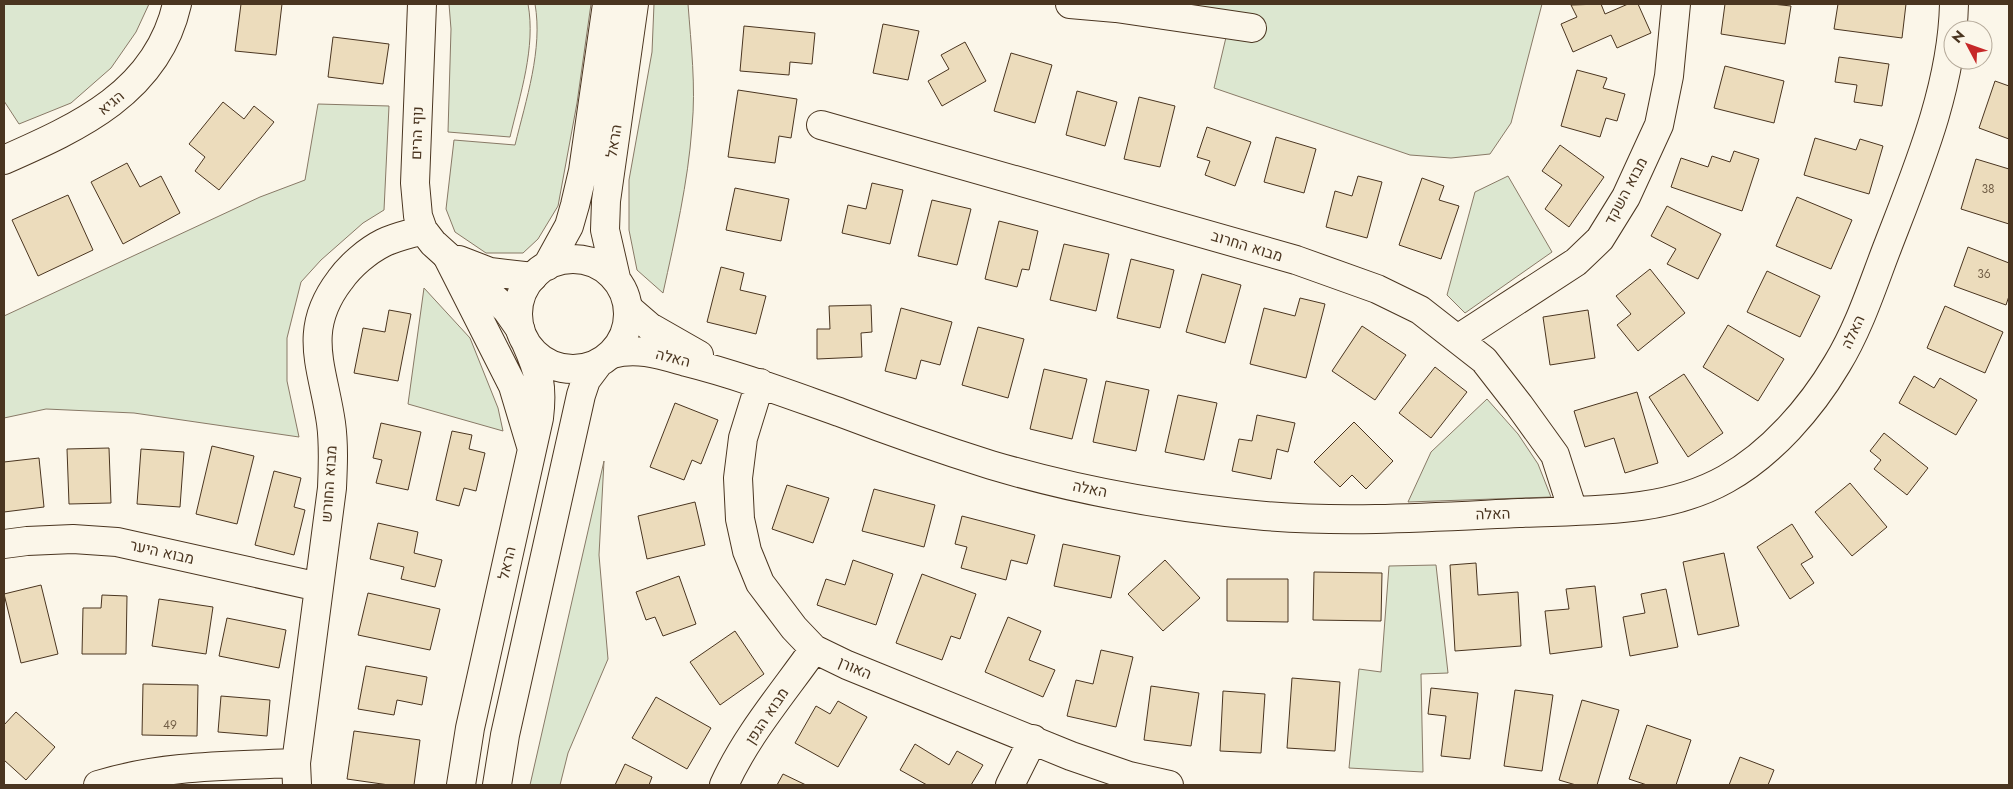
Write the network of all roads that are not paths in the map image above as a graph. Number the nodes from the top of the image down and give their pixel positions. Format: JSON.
{"nodes":[{"id":1,"x":177,"y":4,"type":"edge"},
{"id":2,"x":422,"y":4,"type":"edge"},
{"id":3,"x":607,"y":4,"type":"edge"},
{"id":4,"x":634,"y":4,"type":"edge"},
{"id":5,"x":1070,"y":4,"type":"edge"},
{"id":6,"x":1676,"y":4,"type":"edge"},
{"id":7,"x":1954,"y":4,"type":"edge"},
{"id":8,"x":1252,"y":28,"type":"dead end"},
{"id":9,"x":821,"y":125,"type":"dead end"},
{"id":10,"x":4,"y":160,"type":"edge"},
{"id":11,"x":423,"y":230,"type":"junction"},
{"id":12,"x":446,"y":254,"type":"junction"},
{"id":13,"x":540,"y":271,"type":"junction"},
{"id":14,"x":616,"y":278,"type":"junction"},
{"id":15,"x":628,"y":308,"type":"junction"},
{"id":16,"x":523,"y":336,"type":"junction"},
{"id":17,"x":1459,"y":338,"type":"junction"},
{"id":18,"x":605,"y":359,"type":"junction"},
{"id":19,"x":733,"y":374,"type":"junction"},
{"id":20,"x":760,"y":383,"type":"junction"},
{"id":21,"x":532,"y":451,"type":"junction"},
{"id":22,"x":1573,"y":511,"type":"junction"},
{"id":23,"x":4,"y":544,"type":"edge"},
{"id":24,"x":319,"y":587,"type":"junction"},
{"id":25,"x":814,"y":649,"type":"junction"},
{"id":26,"x":1033,"y":739,"type":"junction"},
{"id":27,"x":296,"y":774,"type":"edge"},
{"id":28,"x":98,"y":785,"type":"edge"},
{"id":29,"x":461,"y":785,"type":"edge"},
{"id":30,"x":497,"y":785,"type":"edge"},
{"id":31,"x":724,"y":785,"type":"edge"},
{"id":32,"x":1010,"y":785,"type":"edge"},
{"id":33,"x":1169,"y":785,"type":"edge"}],
"edges":[{"from":1,"to":10,"type":"street","name":"הגיא"},
{"from":2,"to":11,"type":"street","name":"נוף הרים"},
{"from":3,"to":13,"type":"street","name":"הראל"},
{"from":4,"to":14,"type":"street","name":"הראל"},
{"from":5,"to":8,"type":"street"},
{"from":6,"to":17,"type":"street","name":"מבוא השקד"},
{"from":7,"to":22,"type":"street","name":"האלה"},
{"from":9,"to":17,"type":"street","name":"מבוא החרוב"},
{"from":11,"to":12,"type":"street","name":"נוף הרים"},
{"from":11,"to":24,"type":"street","name":"מבוא החורש"},
{"from":12,"to":13,"type":"street","name":"נוף הרים"},
{"from":12,"to":16,"type":"street","name":"נוף הרים"},
{"from":12,"to":21,"type":"street"},
{"from":13,"to":14,"type":"street"},
{"from":13,"to":16,"type":"street"},
{"from":14,"to":15,"type":"street"},
{"from":15,"to":18,"type":"street"},
{"from":15,"to":19,"type":"street","name":"האלה"},
{"from":16,"to":18,"type":"street"},
{"from":16,"to":21,"type":"street","name":"הראל"},
{"from":17,"to":22,"type":"street","name":"מבוא החרוב"},
{"from":18,"to":19,"type":"street","name":"האלה"},
{"from":18,"to":30,"type":"street"},
{"from":19,"to":20,"type":"street","name":"האלה"},
{"from":20,"to":22,"type":"street","name":"האלה"},
{"from":20,"to":25,"type":"street","name":"האורן"},
{"from":21,"to":29,"type":"street","name":"הראל"},
{"from":23,"to":24,"type":"street","name":"מבוא היער"},
{"from":24,"to":27,"type":"street","name":"מבוא החורש"},
{"from":25,"to":26,"type":"street","name":"האורן"},
{"from":25,"to":31,"type":"street","name":"מבוא הגפן"},
{"from":26,"to":32,"type":"street"},
{"from":26,"to":33,"type":"street","name":"האורן"},
{"from":27,"to":28,"type":"street","name":"מבוא החורש"}]}
